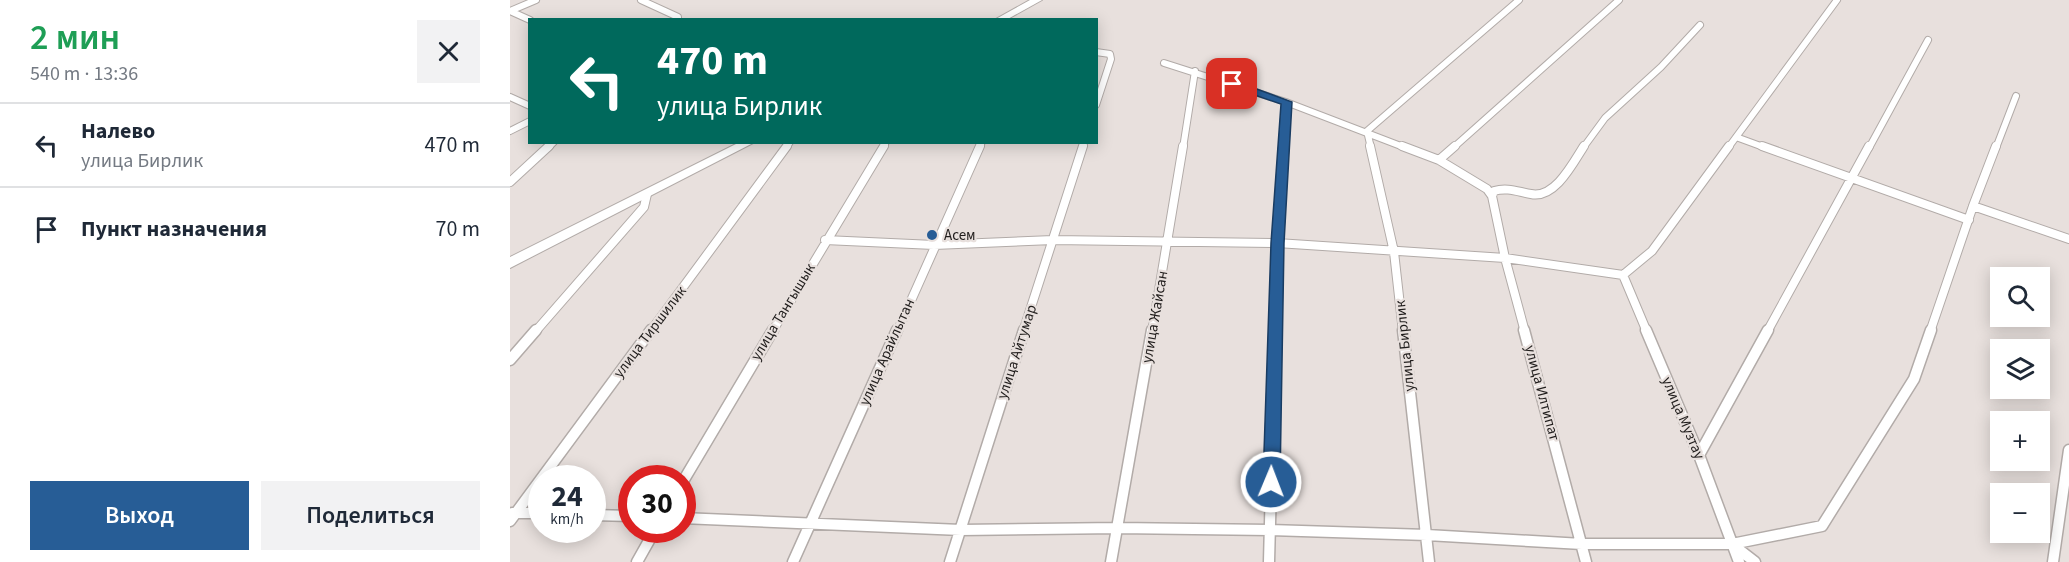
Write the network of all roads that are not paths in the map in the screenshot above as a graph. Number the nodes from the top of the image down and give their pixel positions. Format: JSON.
{"nodes":[{"id":1,"x":536,"y":0,"type":"edge"},
{"id":2,"x":640,"y":0,"type":"edge"},
{"id":3,"x":1024,"y":0,"type":"edge"},
{"id":4,"x":1037,"y":0,"type":"edge"},
{"id":5,"x":1519,"y":0,"type":"edge"},
{"id":6,"x":1619,"y":0,"type":"edge"},
{"id":7,"x":1837,"y":0,"type":"edge"},
{"id":8,"x":510,"y":11,"type":"edge"},
{"id":9,"x":678,"y":18,"type":"edge"},
{"id":10,"x":991,"y":18,"type":"edge"},
{"id":11,"x":1003,"y":18,"type":"edge"},
{"id":12,"x":528,"y":19,"type":"edge"},
{"id":13,"x":1700,"y":25,"type":"dead end"},
{"id":14,"x":1928,"y":40,"type":"dead end"},
{"id":15,"x":1098,"y":52,"type":"edge"},
{"id":16,"x":1164,"y":63,"type":"dead end"},
{"id":17,"x":1195,"y":71,"type":"junction"},
{"id":18,"x":2016,"y":96,"type":"dead end"},
{"id":19,"x":510,"y":97,"type":"edge"},
{"id":20,"x":1098,"y":99,"type":"edge"},
{"id":21,"x":1286,"y":102,"type":"junction"},
{"id":22,"x":528,"y":105,"type":"edge"},
{"id":23,"x":528,"y":122,"type":"edge"},
{"id":24,"x":510,"y":131,"type":"edge"},
{"id":25,"x":1367,"y":131,"type":"junction"},
{"id":26,"x":1736,"y":137,"type":"junction"},
{"id":27,"x":552,"y":144,"type":"edge"},
{"id":28,"x":730,"y":144,"type":"edge"},
{"id":29,"x":746,"y":144,"type":"edge"},
{"id":30,"x":789,"y":144,"type":"edge"},
{"id":31,"x":885,"y":144,"type":"edge"},
{"id":32,"x":981,"y":144,"type":"edge"},
{"id":33,"x":1083,"y":144,"type":"edge"},
{"id":34,"x":1439,"y":160,"type":"junction"},
{"id":35,"x":1853,"y":178,"type":"junction"},
{"id":36,"x":510,"y":182,"type":"edge"},
{"id":37,"x":647,"y":194,"type":"junction"},
{"id":38,"x":1492,"y":196,"type":"junction"},
{"id":39,"x":1973,"y":206,"type":"junction"},
{"id":40,"x":1969,"y":220,"type":"junction"},
{"id":41,"x":2069,"y":239,"type":"edge"},
{"id":42,"x":825,"y":240,"type":"junction"},
{"id":43,"x":1053,"y":240,"type":"junction"},
{"id":44,"x":1168,"y":243,"type":"junction"},
{"id":45,"x":1277,"y":243,"type":"junction"},
{"id":46,"x":934,"y":245,"type":"junction"},
{"id":47,"x":510,"y":252,"type":"edge"},
{"id":48,"x":1394,"y":252,"type":"junction"},
{"id":49,"x":1505,"y":258,"type":"junction"},
{"id":50,"x":510,"y":262,"type":"edge"},
{"id":51,"x":1623,"y":275,"type":"junction"},
{"id":52,"x":510,"y":360,"type":"edge"},
{"id":53,"x":2069,"y":450,"type":"edge"},
{"id":54,"x":1699,"y":455,"type":"junction"},
{"id":55,"x":693,"y":465,"type":"edge"},
{"id":56,"x":528,"y":514,"type":"edge"},
{"id":57,"x":512,"y":515,"type":"edge"},
{"id":58,"x":696,"y":519,"type":"edge"},
{"id":59,"x":810,"y":525,"type":"junction"},
{"id":60,"x":1118,"y":528,"type":"junction"},
{"id":61,"x":961,"y":530,"type":"junction"},
{"id":62,"x":1270,"y":530,"type":"junction"},
{"id":63,"x":1426,"y":535,"type":"junction"},
{"id":64,"x":648,"y":543,"type":"edge"},
{"id":65,"x":1582,"y":544,"type":"junction"},
{"id":66,"x":1732,"y":544,"type":"junction"},
{"id":67,"x":637,"y":562,"type":"edge"},
{"id":68,"x":793,"y":562,"type":"edge"},
{"id":69,"x":950,"y":562,"type":"edge"},
{"id":70,"x":1111,"y":562,"type":"edge"},
{"id":71,"x":1269,"y":562,"type":"edge"},
{"id":72,"x":1429,"y":562,"type":"edge"},
{"id":73,"x":1586,"y":562,"type":"edge"},
{"id":74,"x":1739,"y":562,"type":"edge"},
{"id":75,"x":1755,"y":562,"type":"edge"},
{"id":76,"x":2052,"y":562,"type":"edge"}],
"edges":[{"from":1,"to":8,"type":"street"},
{"from":2,"to":9,"type":"street"},
{"from":3,"to":10,"type":"highway"},
{"from":4,"to":11,"type":"highway"},
{"from":5,"to":25,"type":"street"},
{"from":6,"to":34,"type":"street"},
{"from":7,"to":26,"type":"street"},
{"from":8,"to":12,"type":"street"},
{"from":13,"to":38,"type":"street"},
{"from":14,"to":35,"type":"street"},
{"from":15,"to":20,"type":"street"},
{"from":16,"to":17,"type":"street"},
{"from":17,"to":21,"type":"street"},
{"from":17,"to":44,"type":"street","name":"улица Жайсан"},
{"from":18,"to":39,"type":"street"},
{"from":19,"to":22,"type":"street"},
{"from":21,"to":25,"type":"street"},
{"from":21,"to":45,"type":"street"},
{"from":23,"to":24,"type":"street"},
{"from":25,"to":34,"type":"street"},
{"from":25,"to":48,"type":"street","name":"улица Бирлик"},
{"from":26,"to":35,"type":"street"},
{"from":26,"to":51,"type":"street"},
{"from":27,"to":36,"type":"street"},
{"from":28,"to":47,"type":"highway"},
{"from":29,"to":37,"type":"highway"},
{"from":30,"to":57,"type":"street","name":"улица Тиршилик"},
{"from":31,"to":42,"type":"street","name":"улица Тангышык"},
{"from":32,"to":46,"type":"street","name":"улица Арайлытан"},
{"from":33,"to":43,"type":"street","name":"улица Айтумар"},
{"from":34,"to":38,"type":"street"},
{"from":35,"to":40,"type":"street"},
{"from":35,"to":54,"type":"street"},
{"from":37,"to":50,"type":"highway"},
{"from":37,"to":52,"type":"street"},
{"from":38,"to":49,"type":"street","name":"улица Илтипат"},
{"from":39,"to":40,"type":"street"},
{"from":39,"to":41,"type":"street"},
{"from":40,"to":66,"type":"street"},
{"from":42,"to":46,"type":"street"},
{"from":42,"to":55,"type":"street","name":"улица Тангышык"},
{"from":43,"to":44,"type":"street"},
{"from":43,"to":46,"type":"street"},
{"from":43,"to":61,"type":"street","name":"улица Айтумар"},
{"from":44,"to":45,"type":"street"},
{"from":44,"to":60,"type":"street","name":"улица Жайсан"},
{"from":45,"to":48,"type":"street"},
{"from":45,"to":62,"type":"street"},
{"from":46,"to":59,"type":"street","name":"улица Арайлытан"},
{"from":48,"to":49,"type":"street"},
{"from":48,"to":63,"type":"street","name":"улица Бирлик"},
{"from":49,"to":51,"type":"street"},
{"from":49,"to":65,"type":"street","name":"улица Илтипат"},
{"from":51,"to":54,"type":"street","name":"улица Музтау"},
{"from":53,"to":76,"type":"street"},
{"from":54,"to":66,"type":"street","name":"улица Музтау"},
{"from":56,"to":57,"type":"street"},
{"from":58,"to":59,"type":"street"},
{"from":59,"to":61,"type":"street"},
{"from":59,"to":68,"type":"street","name":"улица Арайлытан"},
{"from":60,"to":61,"type":"street"},
{"from":60,"to":62,"type":"street"},
{"from":60,"to":70,"type":"street","name":"улица Жайсан"},
{"from":61,"to":69,"type":"street","name":"улица Айтумар"},
{"from":62,"to":63,"type":"street"},
{"from":62,"to":71,"type":"street"},
{"from":63,"to":65,"type":"street"},
{"from":63,"to":72,"type":"street","name":"улица Бирлик"},
{"from":64,"to":67,"type":"street"},
{"from":65,"to":66,"type":"street"},
{"from":65,"to":73,"type":"street","name":"улица Илтипат"},
{"from":66,"to":74,"type":"street","name":"улица Музтау"},
{"from":66,"to":75,"type":"street"}]}
